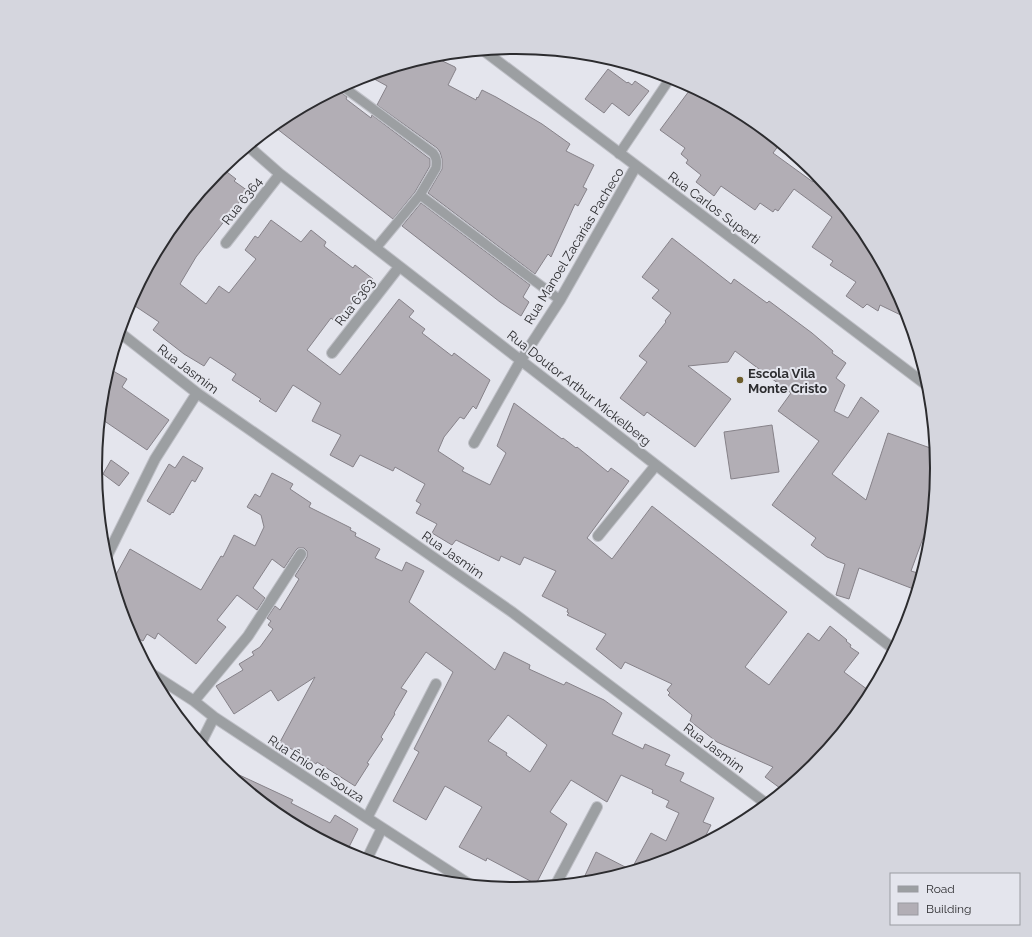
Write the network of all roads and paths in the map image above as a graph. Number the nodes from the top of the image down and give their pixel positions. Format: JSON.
{"nodes":[{"id":1,"x":490,"y":55,"type":"edge"},
{"id":2,"x":667,"y":83,"type":"edge"},
{"id":3,"x":348,"y":90,"type":"edge"},
{"id":4,"x":252,"y":150,"type":"edge"},
{"id":5,"x":619,"y":154,"type":"junction"},
{"id":6,"x":636,"y":166,"type":"junction"},
{"id":7,"x":280,"y":174,"type":"junction"},
{"id":8,"x":420,"y":195,"type":"junction"},
{"id":9,"x":226,"y":243,"type":"dead end"},
{"id":10,"x":376,"y":248,"type":"junction"},
{"id":11,"x":399,"y":267,"type":"junction"},
{"id":12,"x":560,"y":300,"type":"junction"},
{"id":13,"x":123,"y":335,"type":"edge"},
{"id":14,"x":332,"y":354,"type":"dead end"},
{"id":15,"x":521,"y":360,"type":"junction"},
{"id":16,"x":921,"y":380,"type":"edge"},
{"id":17,"x":197,"y":393,"type":"junction"},
{"id":18,"x":474,"y":444,"type":"dead end"},
{"id":19,"x":656,"y":465,"type":"junction"},
{"id":20,"x":598,"y":536,"type":"dead end"},
{"id":21,"x":110,"y":551,"type":"edge"},
{"id":22,"x":301,"y":554,"type":"dead end"},
{"id":23,"x":890,"y":646,"type":"edge"},
{"id":24,"x":158,"y":678,"type":"edge"},
{"id":25,"x":436,"y":684,"type":"dead end"},
{"id":26,"x":194,"y":701,"type":"junction"},
{"id":27,"x":214,"y":717,"type":"junction"},
{"id":28,"x":202,"y":740,"type":"edge"},
{"id":29,"x":763,"y":801,"type":"edge"},
{"id":30,"x":597,"y":807,"type":"dead end"},
{"id":31,"x":367,"y":818,"type":"junction"},
{"id":32,"x":382,"y":828,"type":"junction"},
{"id":33,"x":369,"y":855,"type":"edge"},
{"id":34,"x":461,"y":879,"type":"edge"},
{"id":35,"x":558,"y":880,"type":"edge"}],
"edges":[{"from":1,"to":5,"type":"street","name":"Rua Carlos Superti"},
{"from":2,"to":5,"type":"lane"},
{"from":3,"to":8,"type":"lane"},
{"from":4,"to":7,"type":"street","name":"Rua Doutor Arthur Mickelberg"},
{"from":5,"to":6,"type":"street","name":"Rua Carlos Superti"},
{"from":6,"to":12,"type":"street","name":"Rua Manoel Zacarias Pacheco"},
{"from":6,"to":16,"type":"street","name":"Rua Carlos Superti"},
{"from":7,"to":9,"type":"street","name":"Rua 6364"},
{"from":7,"to":10,"type":"street","name":"Rua Doutor Arthur Mickelberg"},
{"from":8,"to":10,"type":"lane"},
{"from":8,"to":12,"type":"lane"},
{"from":10,"to":11,"type":"street","name":"Rua Doutor Arthur Mickelberg"},
{"from":11,"to":14,"type":"street","name":"Rua 6363"},
{"from":11,"to":15,"type":"street","name":"Rua Doutor Arthur Mickelberg"},
{"from":12,"to":15,"type":"street","name":"Rua Manoel Zacarias Pacheco"},
{"from":13,"to":17,"type":"street","name":"Rua Jasmim"},
{"from":15,"to":18,"type":"street","name":"Rua Manoel Zacarias Pacheco"},
{"from":15,"to":19,"type":"street","name":"Rua Doutor Arthur Mickelberg"},
{"from":17,"to":21,"type":"street"},
{"from":17,"to":29,"type":"street","name":"Rua Jasmim"},
{"from":19,"to":20,"type":"street"},
{"from":19,"to":23,"type":"street","name":"Rua Doutor Arthur Mickelberg"},
{"from":22,"to":26,"type":"street"},
{"from":24,"to":26,"type":"street","name":"Rua Ênio de Souza"},
{"from":25,"to":31,"type":"street"},
{"from":26,"to":27,"type":"street","name":"Rua Ênio de Souza"},
{"from":27,"to":28,"type":"street"},
{"from":27,"to":31,"type":"street","name":"Rua Ênio de Souza"},
{"from":30,"to":35,"type":"street"},
{"from":31,"to":32,"type":"street","name":"Rua Ênio de Souza"},
{"from":32,"to":33,"type":"street"},
{"from":32,"to":34,"type":"street","name":"Rua Ênio de Souza"}]}
